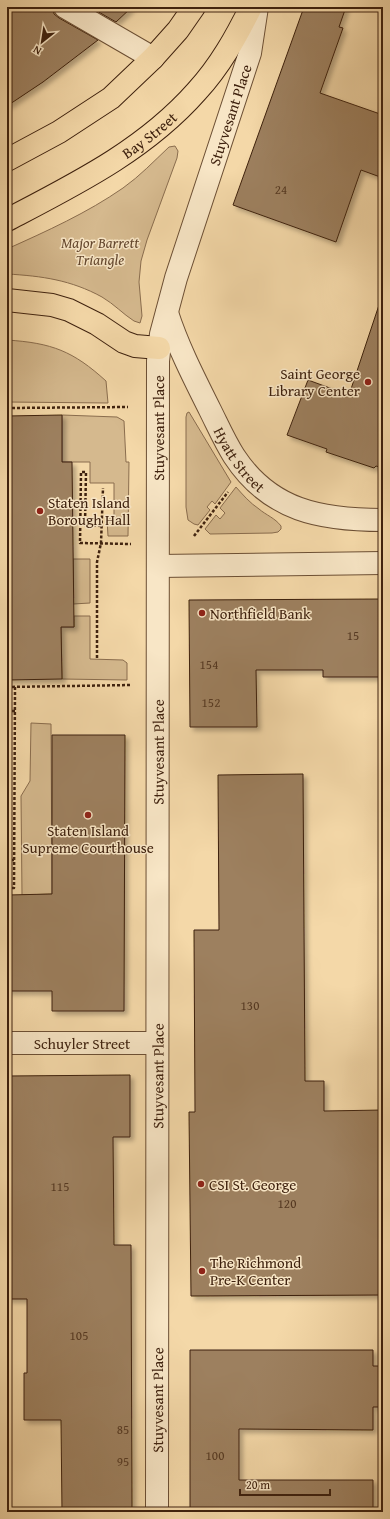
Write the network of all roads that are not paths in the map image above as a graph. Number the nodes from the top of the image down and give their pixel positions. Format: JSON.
{"nodes":[{"id":1,"x":66,"y":7,"type":"edge"},
{"id":2,"x":194,"y":7,"type":"edge"},
{"id":3,"x":251,"y":7,"type":"edge"},
{"id":4,"x":257,"y":7,"type":"edge"},
{"id":5,"x":153,"y":58,"type":"junction"},
{"id":6,"x":7,"y":160,"type":"edge"},
{"id":7,"x":7,"y":220,"type":"edge"},
{"id":8,"x":7,"y":300,"type":"edge"},
{"id":9,"x":167,"y":313,"type":"junction"},
{"id":10,"x":159,"y":348,"type":"junction"},
{"id":11,"x":383,"y":520,"type":"edge"},
{"id":12,"x":383,"y":563,"type":"edge"},
{"id":13,"x":158,"y":566,"type":"junction"},
{"id":14,"x":7,"y":1043,"type":"edge"},
{"id":15,"x":157,"y":1043,"type":"junction"},
{"id":16,"x":157,"y":1512,"type":"edge"}],
"edges":[{"from":1,"to":5,"type":"street"},
{"from":2,"to":5,"type":"main road"},
{"from":3,"to":7,"type":"main road","name":"Bay Street"},
{"from":4,"to":9,"type":"street","name":"Stuyvesant Place"},
{"from":5,"to":6,"type":"main road"},
{"from":8,"to":10,"type":"main road"},
{"from":9,"to":10,"type":"street","name":"Stuyvesant Place"},
{"from":9,"to":11,"type":"street","name":"Hyatt Street"},
{"from":10,"to":13,"type":"street","name":"Stuyvesant Place"},
{"from":12,"to":13,"type":"street"},
{"from":13,"to":15,"type":"street","name":"Stuyvesant Place"},
{"from":14,"to":15,"type":"street","name":"Schuyler Street"},
{"from":15,"to":16,"type":"street","name":"Stuyvesant Place"}]}
